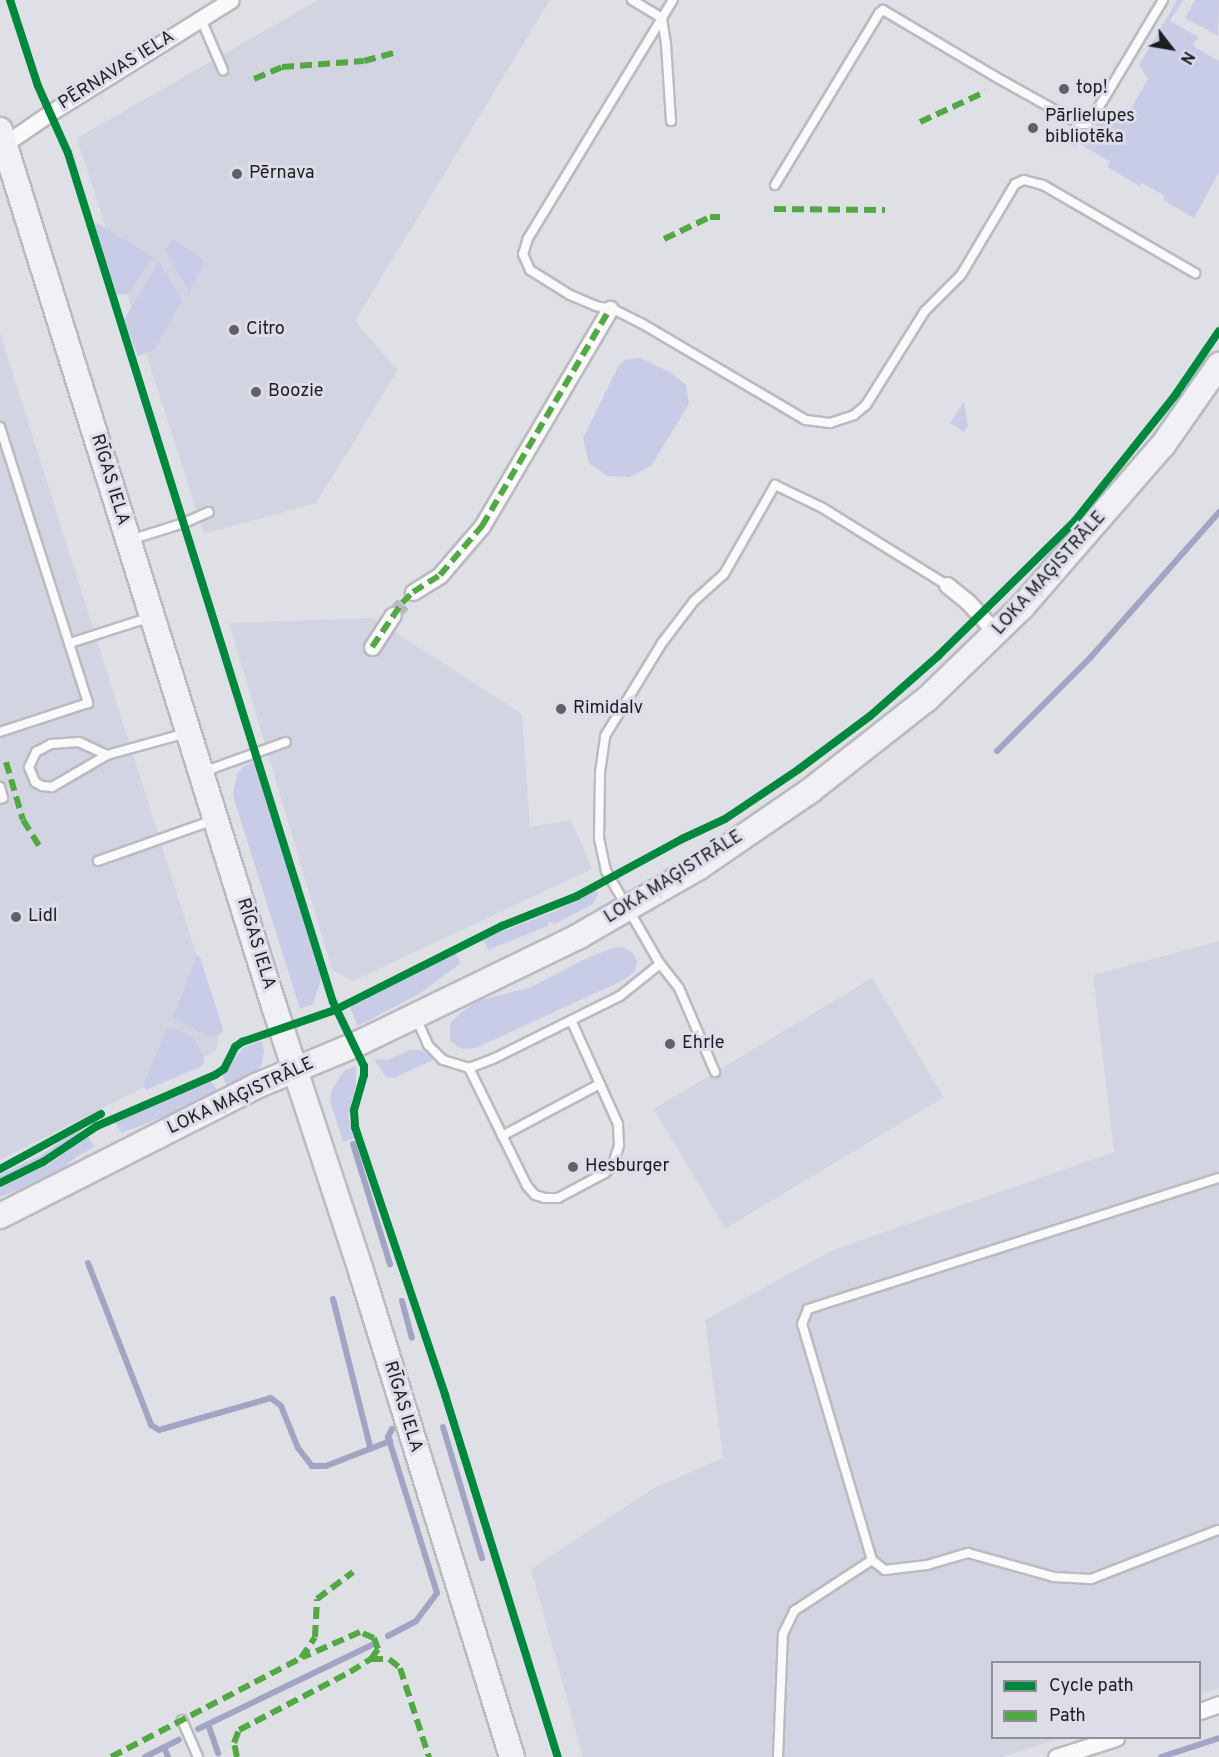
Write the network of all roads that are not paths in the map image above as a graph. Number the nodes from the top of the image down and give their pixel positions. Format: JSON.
{"nodes":[{"id":1,"x":231,"y":0,"type":"edge"},
{"id":2,"x":632,"y":0,"type":"edge"},
{"id":3,"x":673,"y":0,"type":"edge"},
{"id":4,"x":1163,"y":0,"type":"edge"},
{"id":5,"x":662,"y":18,"type":"junction"},
{"id":6,"x":201,"y":19,"type":"junction"},
{"id":7,"x":223,"y":70,"type":"dead end"},
{"id":8,"x":671,"y":121,"type":"dead end"},
{"id":9,"x":2,"y":140,"type":"edge"},
{"id":10,"x":775,"y":185,"type":"dead end"},
{"id":11,"x":1195,"y":273,"type":"dead end"},
{"id":12,"x":610,"y":309,"type":"junction"},
{"id":13,"x":1219,"y":365,"type":"edge"},
{"id":14,"x":0,"y":427,"type":"edge"},
{"id":15,"x":209,"y":512,"type":"dead end"},
{"id":16,"x":128,"y":541,"type":"junction"},
{"id":17,"x":947,"y":585,"type":"joint"},
{"id":18,"x":413,"y":592,"type":"tunnel mouth"},
{"id":19,"x":393,"y":615,"type":"tunnel mouth"},
{"id":20,"x":152,"y":616,"type":"junction"},
{"id":21,"x":996,"y":633,"type":"junction"},
{"id":22,"x":70,"y":644,"type":"junction"},
{"id":23,"x":372,"y":647,"type":"dead end"},
{"id":24,"x":0,"y":732,"type":"edge"},
{"id":25,"x":188,"y":732,"type":"junction"},
{"id":26,"x":286,"y":742,"type":"dead end"},
{"id":27,"x":107,"y":755,"type":"junction"},
{"id":28,"x":201,"y":773,"type":"junction"},
{"id":29,"x":0,"y":787,"type":"edge"},
{"id":30,"x":0,"y":798,"type":"edge"},
{"id":31,"x":216,"y":819,"type":"junction"},
{"id":32,"x":98,"y":861,"type":"dead end"},
{"id":33,"x":626,"y":908,"type":"junction"},
{"id":34,"x":660,"y":964,"type":"junction"},
{"id":35,"x":415,"y":1016,"type":"junction"},
{"id":36,"x":571,"y":1020,"type":"junction"},
{"id":37,"x":469,"y":1068,"type":"junction"},
{"id":38,"x":297,"y":1070,"type":"junction"},
{"id":39,"x":715,"y":1072,"type":"dead end"},
{"id":40,"x":600,"y":1084,"type":"junction"},
{"id":41,"x":502,"y":1136,"type":"junction"},
{"id":42,"x":1219,"y":1178,"type":"edge"},
{"id":43,"x":0,"y":1216,"type":"edge"},
{"id":44,"x":1218,"y":1530,"type":"edge"},
{"id":45,"x":872,"y":1560,"type":"junction"},
{"id":46,"x":1219,"y":1704,"type":"edge"},
{"id":47,"x":1201,"y":1711,"type":"edge"},
{"id":48,"x":182,"y":1720,"type":"dead end"},
{"id":49,"x":1110,"y":1739,"type":"edge"},
{"id":50,"x":198,"y":1757,"type":"edge"},
{"id":51,"x":512,"y":1757,"type":"edge"},
{"id":52,"x":778,"y":1757,"type":"edge"},
{"id":53,"x":1056,"y":1757,"type":"edge"}],
"edges":[{"from":1,"to":6,"type":"street","name":"PĒRNAVAS IELA"},
{"from":2,"to":5,"type":"lane"},
{"from":3,"to":5,"type":"lane"},
{"from":4,"to":10,"type":"lane"},
{"from":5,"to":8,"type":"lane"},
{"from":5,"to":12,"type":"lane"},
{"from":6,"to":7,"type":"lane"},
{"from":6,"to":9,"type":"street","name":"PĒRNAVAS IELA"},
{"from":9,"to":16,"type":"main road","name":"RĪGAS IELA"},
{"from":11,"to":12,"type":"lane"},
{"from":12,"to":18,"type":"street"},
{"from":13,"to":21,"type":"main road","name":"LOKA MAĢISTRĀLE"},
{"from":14,"to":22,"type":"lane"},
{"from":15,"to":16,"type":"lane"},
{"from":16,"to":20,"type":"main road","name":"RĪGAS IELA"},
{"from":17,"to":21,"type":"street"},
{"from":17,"to":33,"type":"lane"},
{"from":19,"to":23,"type":"street"},
{"from":20,"to":22,"type":"lane"},
{"from":20,"to":25,"type":"main road","name":"RĪGAS IELA"},
{"from":21,"to":33,"type":"main road","name":"LOKA MAĢISTRĀLE"},
{"from":22,"to":24,"type":"lane"},
{"from":25,"to":27,"type":"lane"},
{"from":25,"to":28,"type":"main road","name":"RĪGAS IELA"},
{"from":26,"to":28,"type":"lane"},
{"from":27,"to":27,"type":"lane"},
{"from":28,"to":31,"type":"main road","name":"RĪGAS IELA"},
{"from":29,"to":30,"type":"lane"},
{"from":31,"to":32,"type":"lane"},
{"from":31,"to":38,"type":"main road","name":"RĪGAS IELA"},
{"from":33,"to":34,"type":"lane"},
{"from":33,"to":35,"type":"main road","name":"LOKA MAĢISTRĀLE"},
{"from":34,"to":36,"type":"lane"},
{"from":34,"to":39,"type":"lane"},
{"from":35,"to":37,"type":"lane"},
{"from":35,"to":38,"type":"main road","name":"LOKA MAĢISTRĀLE"},
{"from":36,"to":37,"type":"lane"},
{"from":36,"to":40,"type":"lane"},
{"from":37,"to":41,"type":"lane"},
{"from":38,"to":43,"type":"main road","name":"LOKA MAĢISTRĀLE"},
{"from":38,"to":51,"type":"main road","name":"RĪGAS IELA"},
{"from":40,"to":41,"type":"lane"},
{"from":40,"to":41,"type":"lane"},
{"from":42,"to":45,"type":"lane"},
{"from":44,"to":45,"type":"lane"},
{"from":45,"to":52,"type":"lane"},
{"from":46,"to":47,"type":"street"},
{"from":48,"to":50,"type":"lane"},
{"from":49,"to":53,"type":"street"}]}
